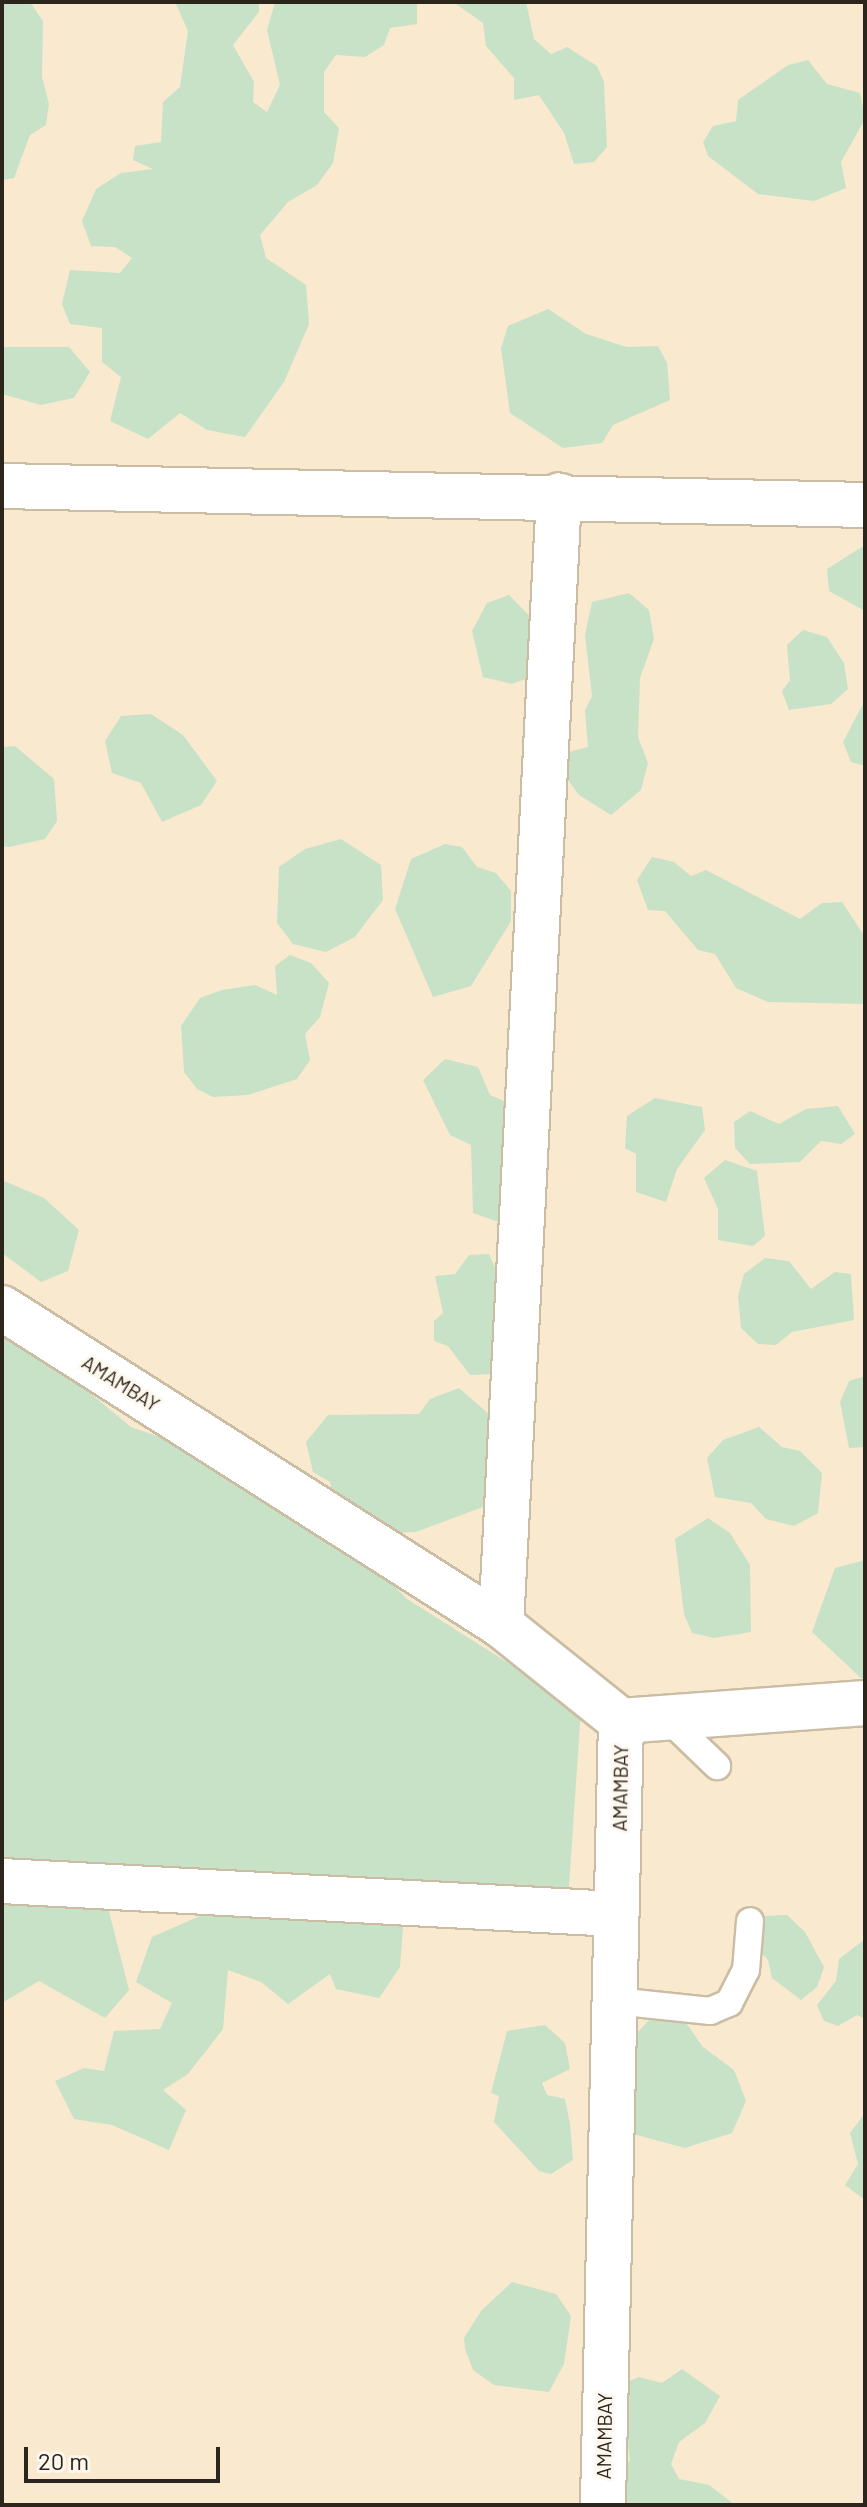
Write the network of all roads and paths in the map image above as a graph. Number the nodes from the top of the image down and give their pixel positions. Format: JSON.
{"nodes":[{"id":1,"x":2,"y":486,"type":"edge"},
{"id":2,"x":559,"y":495,"type":"junction"},
{"id":3,"x":865,"y":505,"type":"edge"},
{"id":4,"x":2,"y":1308,"type":"edge"},
{"id":5,"x":501,"y":1625,"type":"junction"},
{"id":6,"x":865,"y":1703,"type":"edge"},
{"id":7,"x":666,"y":1717,"type":"junction"},
{"id":8,"x":621,"y":1721,"type":"junction"},
{"id":9,"x":717,"y":1766,"type":"dead end"},
{"id":10,"x":2,"y":1881,"type":"edge"},
{"id":11,"x":616,"y":1914,"type":"junction"},
{"id":12,"x":750,"y":1921,"type":"dead end"},
{"id":13,"x":615,"y":2001,"type":"junction"},
{"id":14,"x":603,"y":2505,"type":"edge"}],
"edges":[{"from":1,"to":2,"type":"street"},
{"from":2,"to":3,"type":"street"},
{"from":2,"to":5,"type":"street"},
{"from":4,"to":5,"type":"street","name":"AMAMBAY"},
{"from":5,"to":8,"type":"street","name":"AMAMBAY"},
{"from":6,"to":7,"type":"street"},
{"from":7,"to":8,"type":"street"},
{"from":7,"to":9,"type":"lane"},
{"from":8,"to":11,"type":"street","name":"AMAMBAY"},
{"from":10,"to":11,"type":"street"},
{"from":11,"to":13,"type":"street","name":"AMAMBAY"},
{"from":12,"to":13,"type":"lane"},
{"from":13,"to":14,"type":"street","name":"AMAMBAY"}]}
